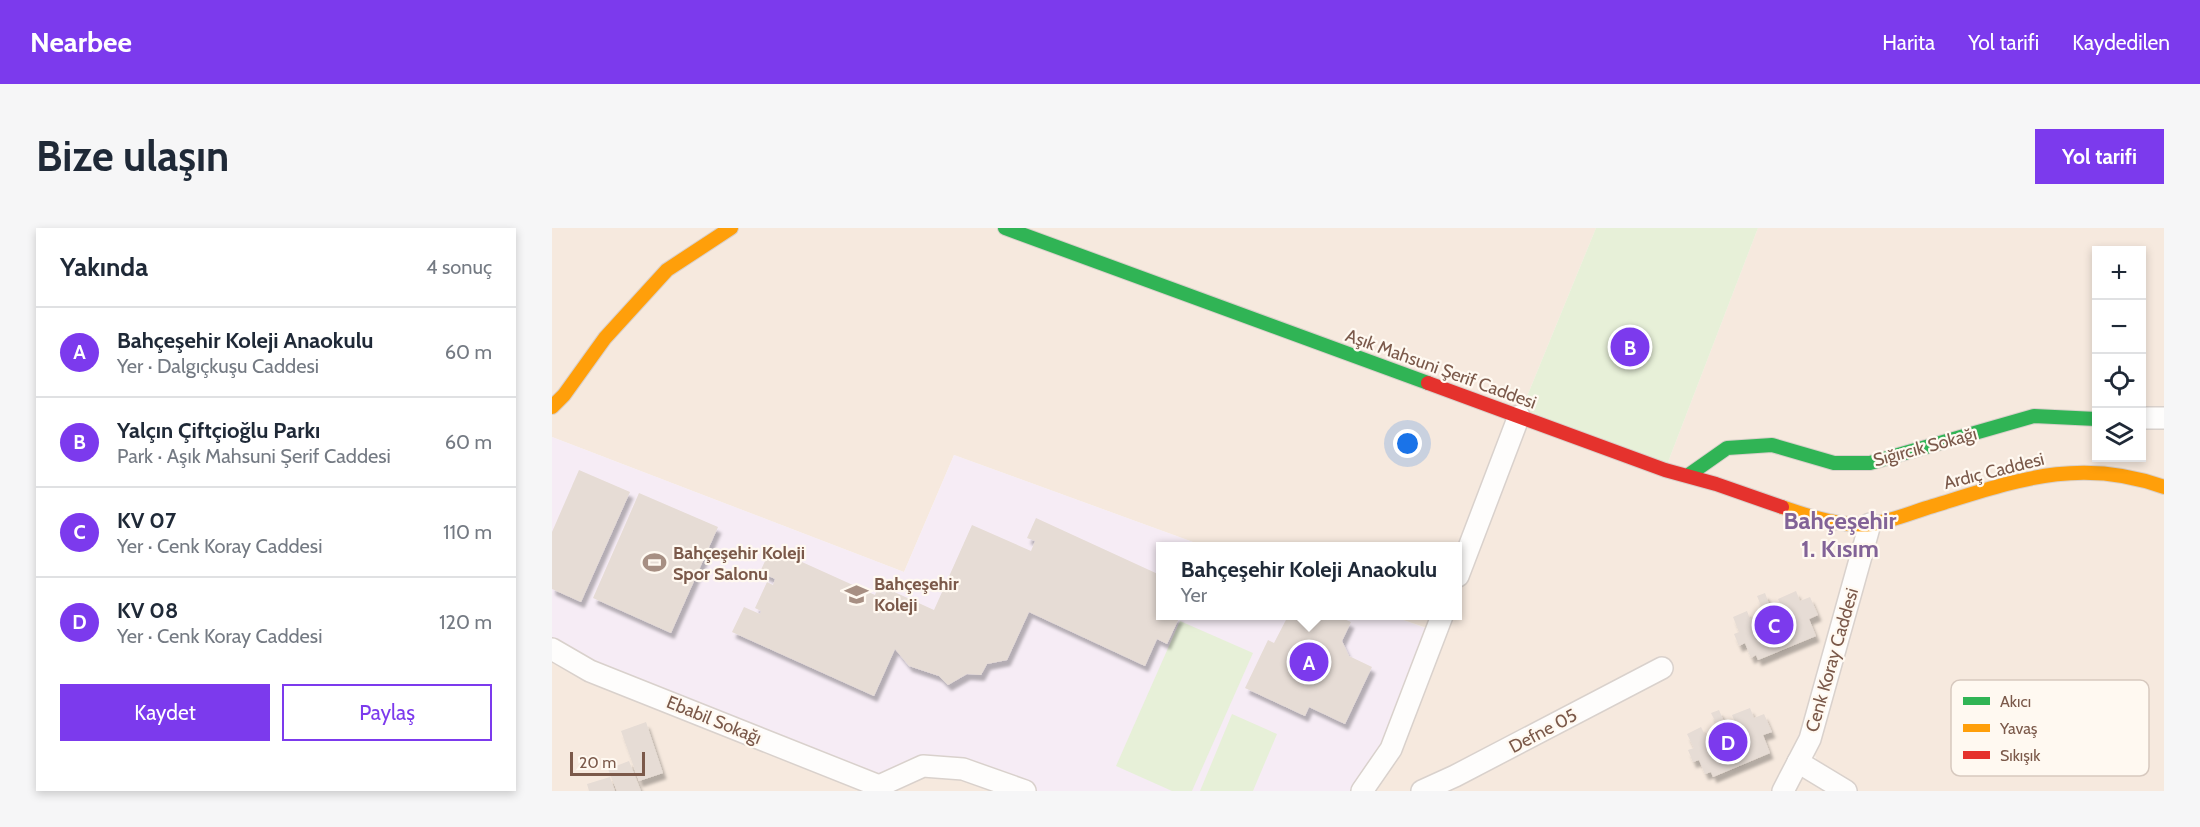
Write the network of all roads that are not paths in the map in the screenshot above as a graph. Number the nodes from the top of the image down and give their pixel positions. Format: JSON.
{"nodes":[{"id":1,"x":731,"y":228,"type":"edge"},
{"id":2,"x":1005,"y":228,"type":"edge"},
{"id":3,"x":552,"y":408,"type":"edge"},
{"id":4,"x":1519,"y":416,"type":"junction"},
{"id":5,"x":2146,"y":418,"type":"edge"},
{"id":6,"x":2164,"y":418,"type":"edge"},
{"id":7,"x":2092,"y":419,"type":"edge"},
{"id":8,"x":1690,"y":474,"type":"junction"},
{"id":9,"x":2161,"y":484,"type":"edge"},
{"id":10,"x":1870,"y":524,"type":"junction"},
{"id":11,"x":1462,"y":566,"type":"edge"},
{"id":12,"x":1440,"y":620,"type":"edge"},
{"id":13,"x":552,"y":649,"type":"edge"},
{"id":14,"x":1662,"y":668,"type":"dead end"},
{"id":15,"x":1798,"y":762,"type":"junction"},
{"id":16,"x":877,"y":788,"type":"edge"},
{"id":17,"x":1025,"y":791,"type":"edge"},
{"id":18,"x":1362,"y":791,"type":"edge"},
{"id":19,"x":1422,"y":791,"type":"edge"},
{"id":20,"x":1783,"y":791,"type":"edge"},
{"id":21,"x":1846,"y":791,"type":"edge"}],
"edges":[{"from":1,"to":3,"type":"street"},
{"from":2,"to":4,"type":"street","name":"Aşık Mahsuni Şerif Caddesi"},
{"from":4,"to":8,"type":"street","name":"Aşık Mahsuni Şerif Caddesi"},
{"from":4,"to":11,"type":"street"},
{"from":5,"to":6,"type":"street"},
{"from":7,"to":8,"type":"street","name":"Sığırcık Sokağı"},
{"from":8,"to":10,"type":"street","name":"Aşık Mahsuni Şerif Caddesi"},
{"from":9,"to":10,"type":"street","name":"Ardıç Caddesi"},
{"from":10,"to":15,"type":"street","name":"Cenk Koray Caddesi"},
{"from":12,"to":18,"type":"street"},
{"from":13,"to":16,"type":"street","name":"Ebabil Sokağı"},
{"from":14,"to":19,"type":"street","name":"Defne 05"},
{"from":15,"to":20,"type":"street","name":"Cenk Koray Caddesi"},
{"from":15,"to":21,"type":"street"},
{"from":16,"to":17,"type":"street"}]}
